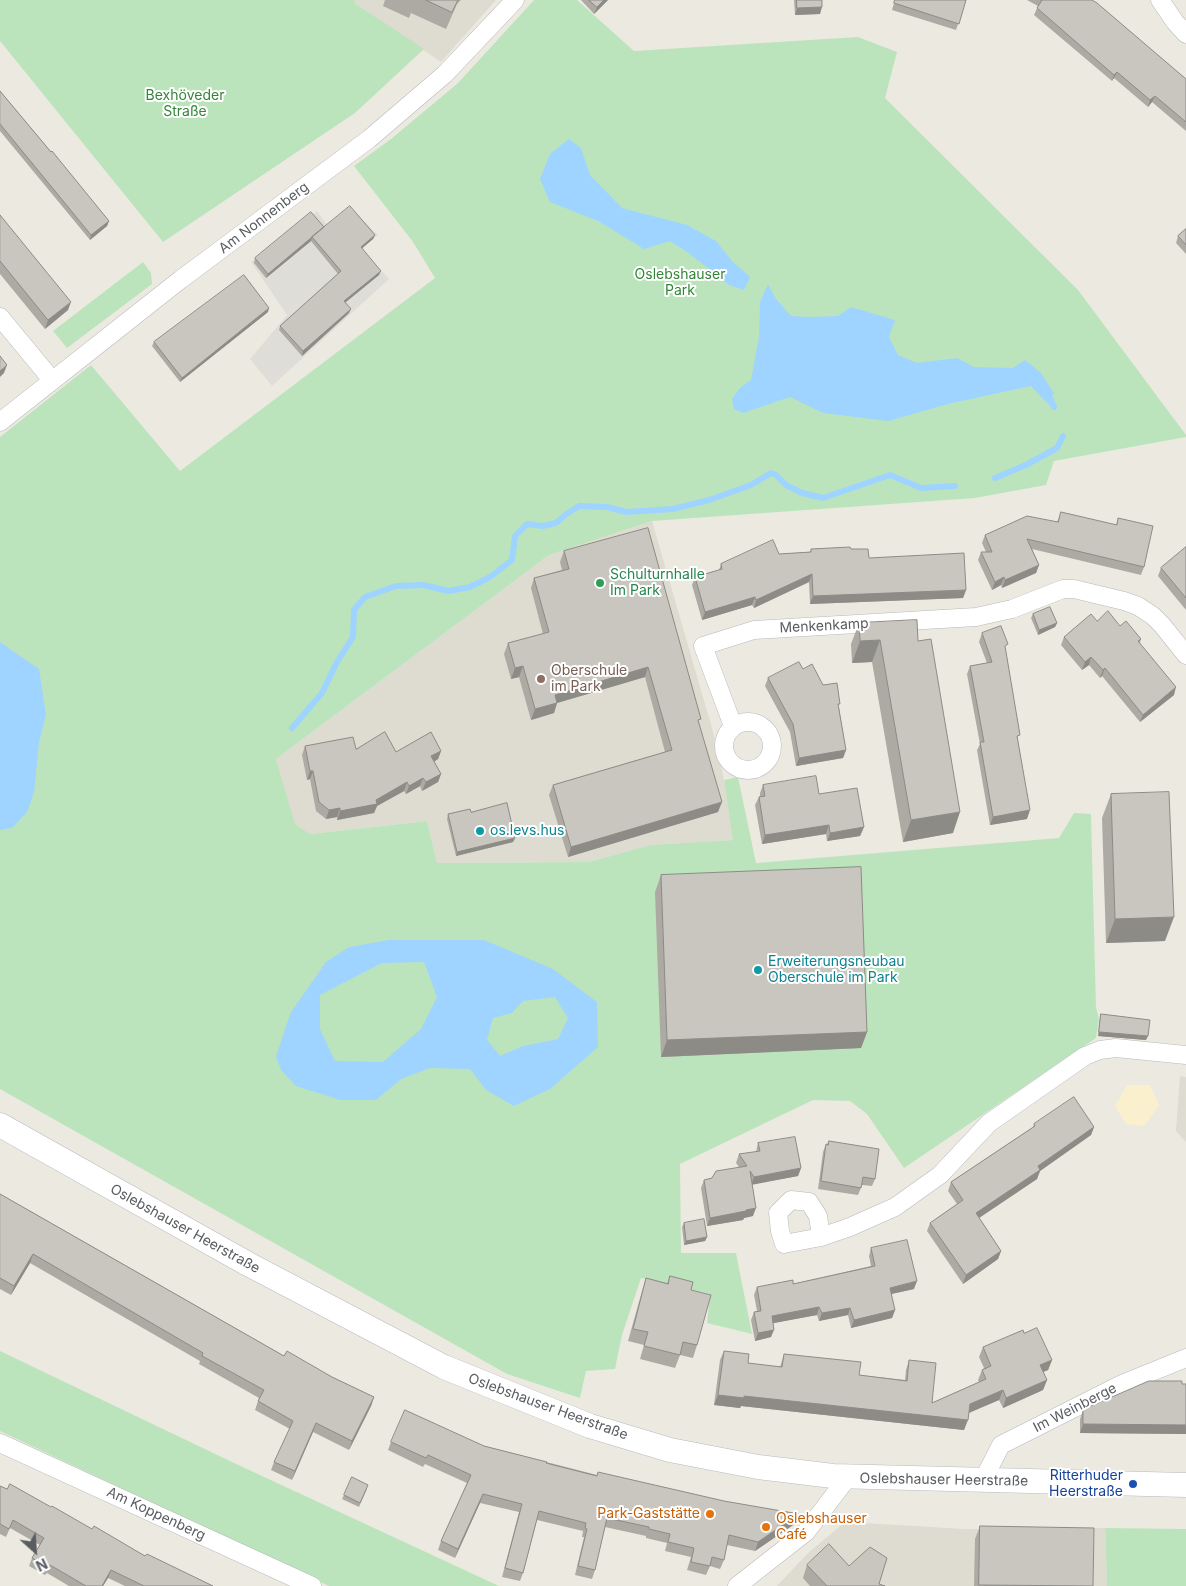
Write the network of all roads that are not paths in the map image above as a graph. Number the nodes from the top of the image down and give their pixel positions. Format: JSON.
{"nodes":[{"id":1,"x":515,"y":0,"type":"edge"},
{"id":2,"x":1160,"y":0,"type":"edge"},
{"id":3,"x":1186,"y":34,"type":"edge"},
{"id":4,"x":0,"y":317,"type":"edge"},
{"id":5,"x":52,"y":380,"type":"junction"},
{"id":6,"x":0,"y":422,"type":"edge"},
{"id":7,"x":1186,"y":655,"type":"edge"},
{"id":8,"x":733,"y":726,"type":"dead end"},
{"id":9,"x":1186,"y":1055,"type":"edge"},
{"id":10,"x":0,"y":1126,"type":"edge"},
{"id":11,"x":822,"y":1237,"type":"dead end"},
{"id":12,"x":1186,"y":1358,"type":"edge"},
{"id":13,"x":0,"y":1443,"type":"edge"},
{"id":14,"x":848,"y":1477,"type":"junction"},
{"id":15,"x":983,"y":1480,"type":"junction"},
{"id":16,"x":1186,"y":1485,"type":"edge"},
{"id":17,"x":312,"y":1586,"type":"edge"},
{"id":18,"x":737,"y":1586,"type":"edge"}],
"edges":[{"from":1,"to":5,"type":"street","name":"Am Nonnenberg"},
{"from":2,"to":3,"type":"street"},
{"from":4,"to":5,"type":"street"},
{"from":5,"to":6,"type":"street","name":"Am Nonnenberg"},
{"from":7,"to":8,"type":"street","name":"Menkenkamp"},
{"from":9,"to":11,"type":"street"},
{"from":10,"to":14,"type":"main road","name":"Oslebshauser Heerstraße"},
{"from":12,"to":15,"type":"street","name":"Im Weinberge"},
{"from":13,"to":17,"type":"street","name":"Am Koppenberg"},
{"from":14,"to":15,"type":"main road","name":"Oslebshauser Heerstraße"},
{"from":14,"to":18,"type":"street"},
{"from":15,"to":16,"type":"main road","name":"Oslebshauser Heerstraße"}]}
